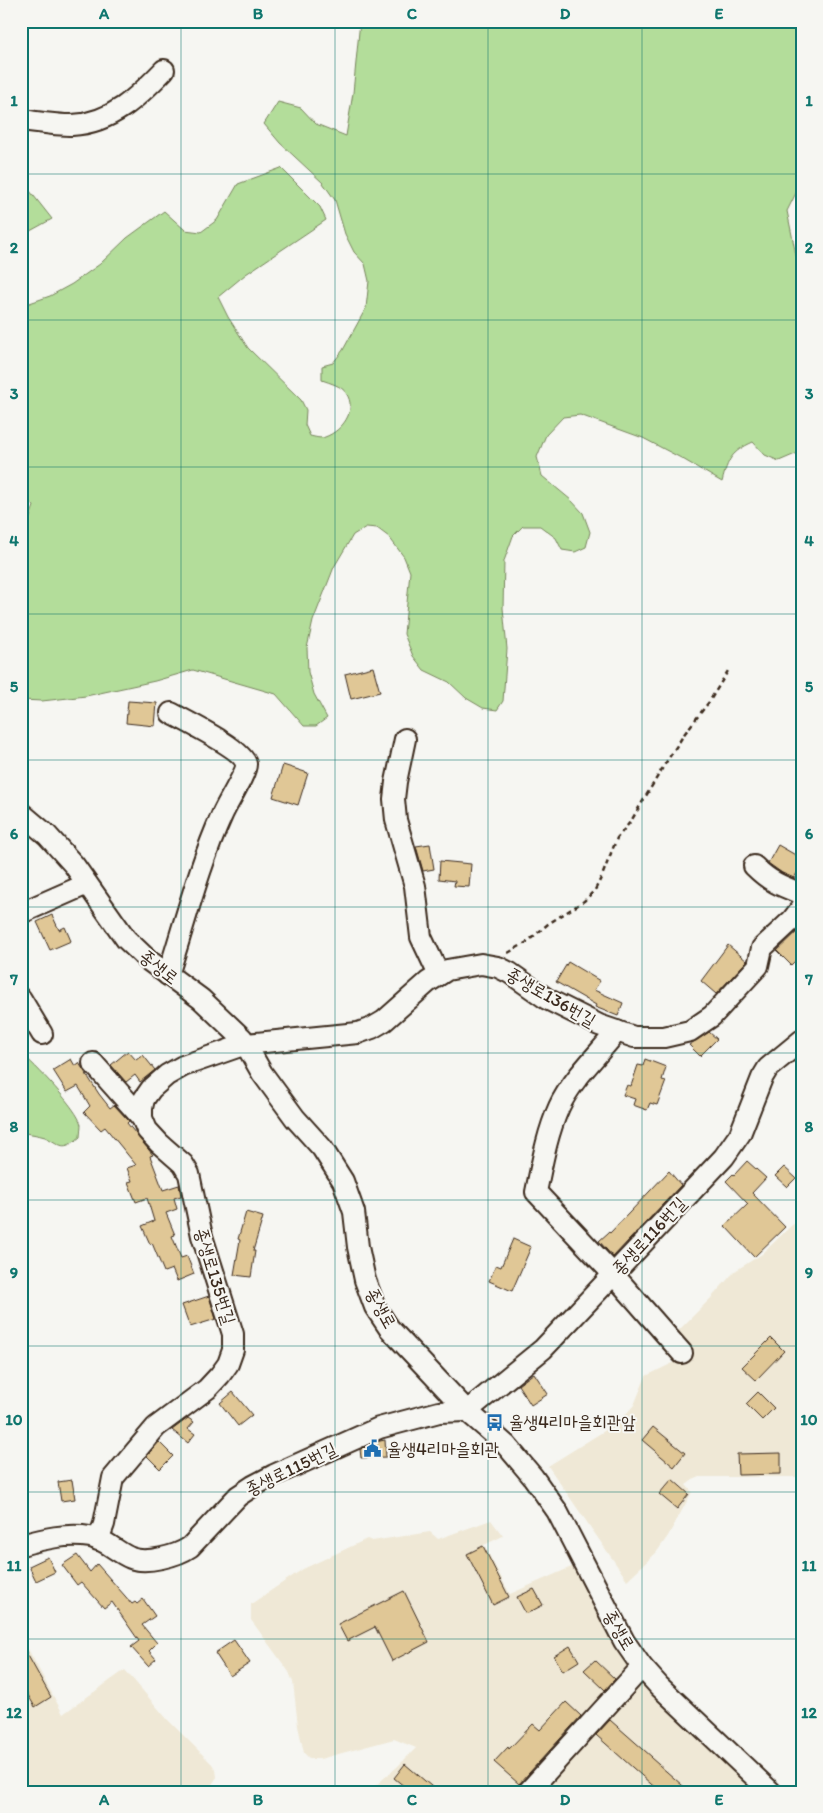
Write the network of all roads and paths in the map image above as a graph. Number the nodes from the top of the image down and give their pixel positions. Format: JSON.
{"nodes":[{"id":1,"x":164,"y":70,"type":"dead end"},
{"id":2,"x":21,"y":120,"type":"edge"},
{"id":3,"x":728,"y":672,"type":"dead end"},
{"id":4,"x":171,"y":713,"type":"dead end"},
{"id":5,"x":405,"y":739,"type":"dead end"},
{"id":6,"x":21,"y":813,"type":"edge"},
{"id":7,"x":754,"y":866,"type":"dead end"},
{"id":8,"x":87,"y":884,"type":"junction"},
{"id":9,"x":802,"y":894,"type":"edge"},
{"id":10,"x":802,"y":907,"type":"edge"},
{"id":11,"x":21,"y":914,"type":"edge"},
{"id":12,"x":481,"y":964,"type":"junction"},
{"id":13,"x":168,"y":975,"type":"junction"},
{"id":14,"x":439,"y":975,"type":"junction"},
{"id":15,"x":21,"y":999,"type":"edge"},
{"id":16,"x":617,"y":1031,"type":"junction"},
{"id":17,"x":42,"y":1034,"type":"dead end"},
{"id":18,"x":802,"y":1040,"type":"edge"},
{"id":19,"x":246,"y":1044,"type":"junction"},
{"id":20,"x":93,"y":1063,"type":"dead end"},
{"id":21,"x":142,"y":1118,"type":"junction"},
{"id":22,"x":613,"y":1274,"type":"junction"},
{"id":23,"x":682,"y":1353,"type":"dead end"},
{"id":24,"x":467,"y":1411,"type":"junction"},
{"id":25,"x":98,"y":1540,"type":"junction"},
{"id":26,"x":21,"y":1546,"type":"edge"},
{"id":27,"x":642,"y":1667,"type":"junction"},
{"id":28,"x":528,"y":1792,"type":"edge"},
{"id":29,"x":771,"y":1792,"type":"edge"}],
"edges":[{"from":1,"to":2,"type":"street"},
{"from":3,"to":12,"type":"path","name":"종생로136번길"},
{"from":4,"to":13,"type":"street"},
{"from":5,"to":14,"type":"street"},
{"from":6,"to":8,"type":"street","name":"종생로"},
{"from":7,"to":9,"type":"street"},
{"from":8,"to":11,"type":"street"},
{"from":8,"to":13,"type":"street","name":"종생로"},
{"from":10,"to":16,"type":"street","name":"종생로136번길"},
{"from":12,"to":14,"type":"street","name":"종생로136번길"},
{"from":12,"to":16,"type":"street","name":"종생로136번길"},
{"from":13,"to":19,"type":"street","name":"종생로"},
{"from":14,"to":19,"type":"street","name":"종생로136번길"},
{"from":15,"to":17,"type":"street"},
{"from":16,"to":22,"type":"street"},
{"from":18,"to":22,"type":"street","name":"종생로116번길"},
{"from":19,"to":21,"type":"street"},
{"from":19,"to":24,"type":"street","name":"종생로"},
{"from":20,"to":21,"type":"street","name":"종생로135번길"},
{"from":21,"to":25,"type":"street","name":"종생로135번길"},
{"from":22,"to":23,"type":"street"},
{"from":22,"to":24,"type":"street","name":"종생로116번길"},
{"from":24,"to":25,"type":"street","name":"종생로115번길"},
{"from":24,"to":27,"type":"street","name":"종생로"},
{"from":25,"to":26,"type":"street","name":"종생로115번길"},
{"from":27,"to":28,"type":"street"},
{"from":27,"to":29,"type":"street","name":"종생로"}]}
